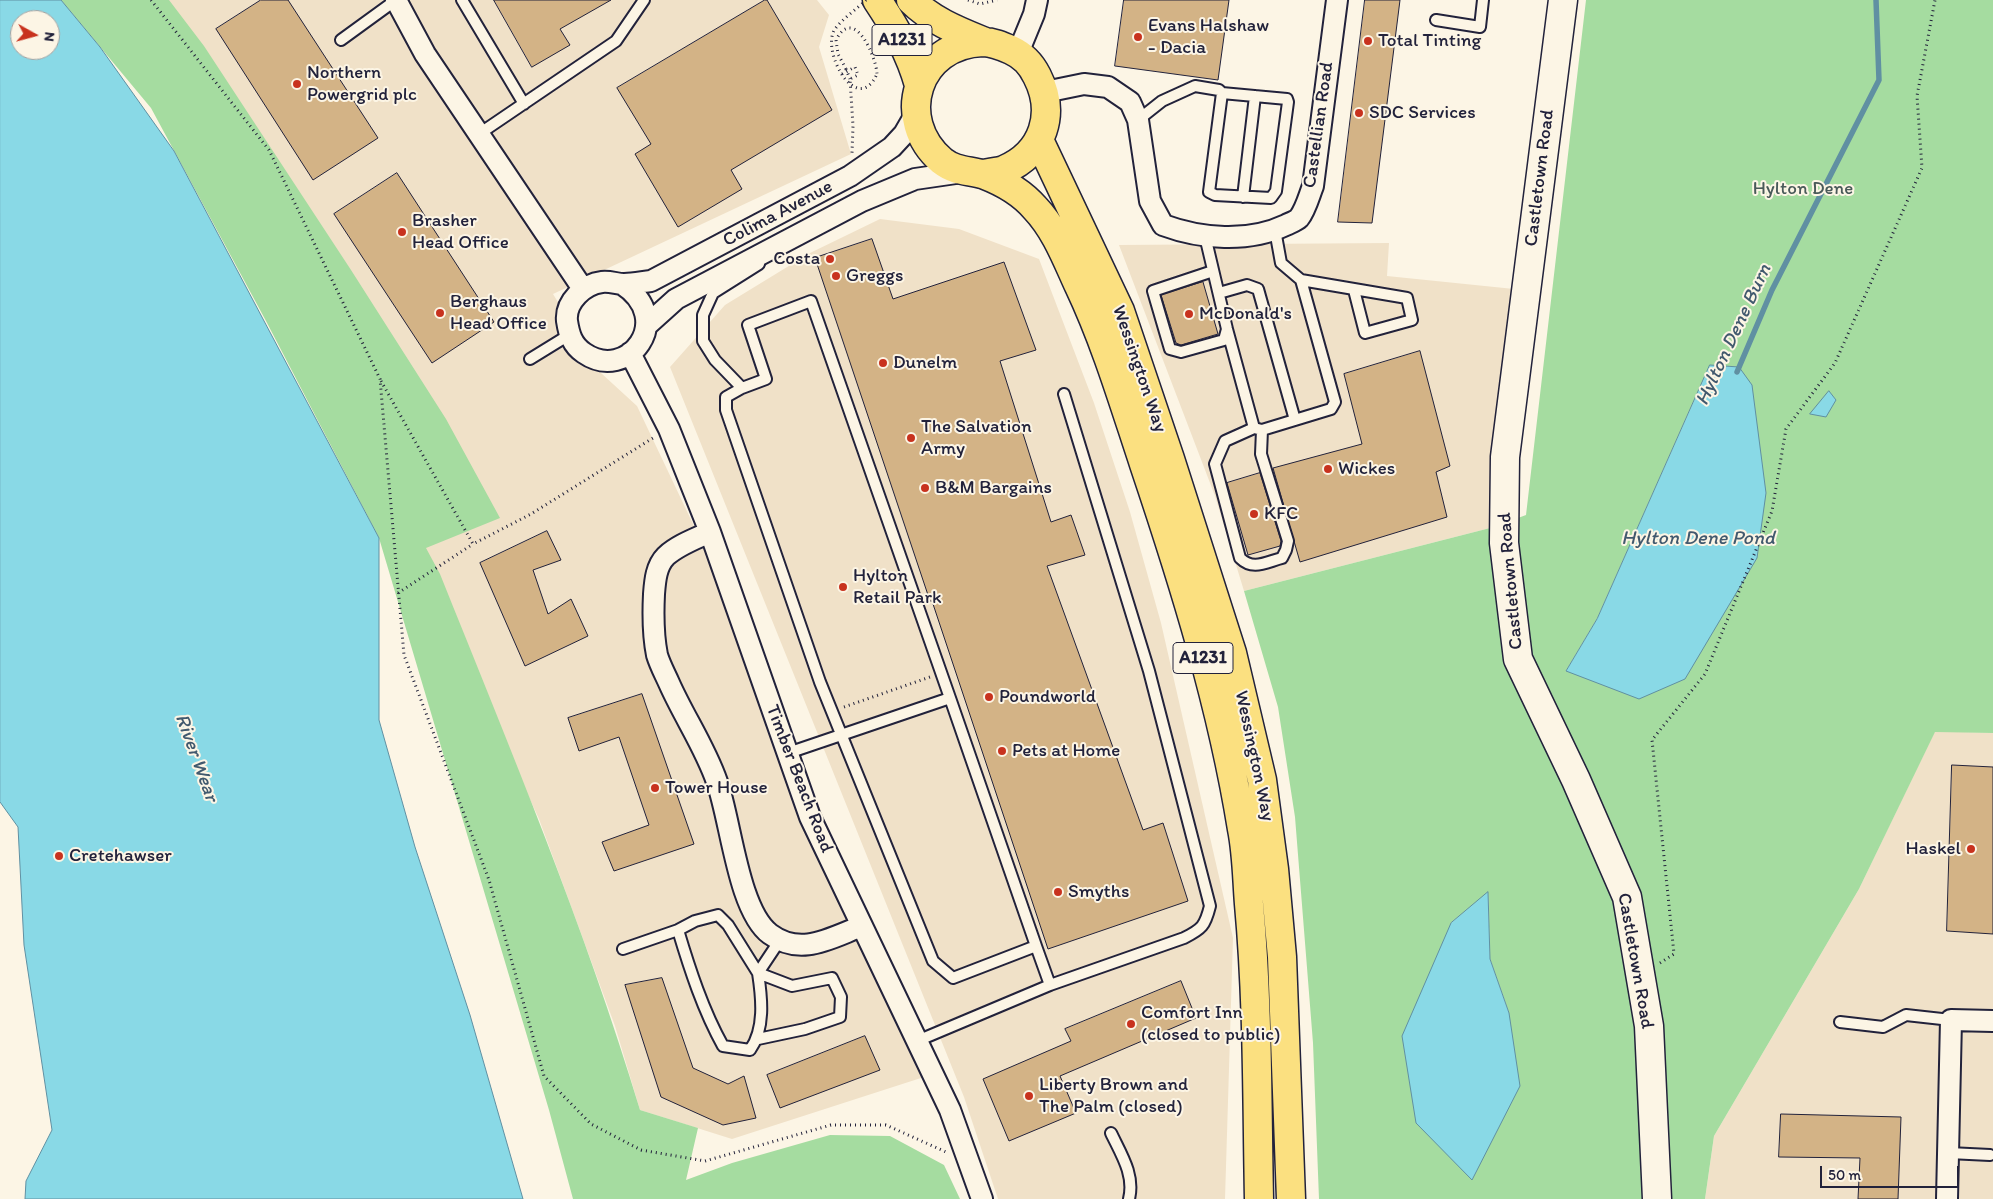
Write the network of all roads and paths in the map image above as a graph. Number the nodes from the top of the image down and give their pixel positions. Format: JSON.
{"nodes":[{"id":1,"x":151,"y":0,"type":"edge"},
{"id":2,"x":396,"y":0,"type":"edge"},
{"id":3,"x":462,"y":0,"type":"edge"},
{"id":4,"x":644,"y":0,"type":"edge"},
{"id":5,"x":866,"y":0,"type":"edge"},
{"id":6,"x":877,"y":0,"type":"edge"},
{"id":7,"x":911,"y":0,"type":"edge"},
{"id":8,"x":968,"y":0,"type":"edge"},
{"id":9,"x":997,"y":0,"type":"edge"},
{"id":10,"x":1037,"y":0,"type":"edge"},
{"id":11,"x":1337,"y":0,"type":"edge"},
{"id":12,"x":1483,"y":0,"type":"edge"},
{"id":13,"x":1563,"y":0,"type":"edge"},
{"id":14,"x":1935,"y":0,"type":"edge"},
{"id":15,"x":1436,"y":20,"type":"dead end"},
{"id":16,"x":341,"y":40,"type":"dead end"},
{"id":17,"x":985,"y":42,"type":"junction"},
{"id":18,"x":1018,"y":53,"type":"junction"},
{"id":19,"x":842,"y":74,"type":"junction"},
{"id":20,"x":850,"y":79,"type":"junction"},
{"id":21,"x":919,"y":85,"type":"junction"},
{"id":22,"x":1045,"y":92,"type":"junction"},
{"id":23,"x":1222,"y":93,"type":"junction"},
{"id":24,"x":1255,"y":96,"type":"junction"},
{"id":25,"x":524,"y":104,"type":"junction"},
{"id":26,"x":916,"y":115,"type":"junction"},
{"id":27,"x":1138,"y":120,"type":"junction"},
{"id":28,"x":479,"y":134,"type":"junction"},
{"id":29,"x":1039,"y":140,"type":"junction"},
{"id":30,"x":972,"y":173,"type":"junction"},
{"id":31,"x":850,"y":176,"type":"junction"},
{"id":32,"x":1243,"y":197,"type":"junction"},
{"id":33,"x":1275,"y":230,"type":"junction"},
{"id":34,"x":1205,"y":236,"type":"junction"},
{"id":35,"x":783,"y":241,"type":"junction"},
{"id":36,"x":1213,"y":271,"type":"junction"},
{"id":37,"x":1301,"y":280,"type":"junction"},
{"id":38,"x":622,"y":284,"type":"junction"},
{"id":39,"x":583,"y":289,"type":"junction"},
{"id":40,"x":1354,"y":290,"type":"junction"},
{"id":41,"x":1218,"y":292,"type":"junction"},
{"id":42,"x":646,"y":326,"type":"junction"},
{"id":43,"x":1227,"y":329,"type":"junction"},
{"id":44,"x":569,"y":335,"type":"junction"},
{"id":45,"x":630,"y":353,"type":"junction"},
{"id":46,"x":530,"y":359,"type":"dead end"},
{"id":47,"x":380,"y":379,"type":"junction"},
{"id":48,"x":742,"y":388,"type":"junction"},
{"id":49,"x":1064,"y":394,"type":"dead end"},
{"id":50,"x":1295,"y":420,"type":"junction"},
{"id":51,"x":669,"y":429,"type":"junction"},
{"id":52,"x":1258,"y":429,"type":"junction"},
{"id":53,"x":710,"y":532,"type":"junction"},
{"id":54,"x":473,"y":544,"type":"junction"},
{"id":55,"x":398,"y":593,"type":"junction"},
{"id":56,"x":941,"y":673,"type":"junction"},
{"id":57,"x":950,"y":698,"type":"junction"},
{"id":58,"x":832,"y":711,"type":"junction"},
{"id":59,"x":841,"y":734,"type":"junction"},
{"id":60,"x":788,"y":753,"type":"junction"},
{"id":61,"x":862,"y":926,"type":"junction"},
{"id":62,"x":678,"y":930,"type":"junction"},
{"id":63,"x":780,"y":940,"type":"junction"},
{"id":64,"x":1036,"y":946,"type":"junction"},
{"id":65,"x":623,"y":949,"type":"dead end"},
{"id":66,"x":758,"y":973,"type":"junction"},
{"id":67,"x":1640,"y":975,"type":"junction"},
{"id":68,"x":1050,"y":985,"type":"junction"},
{"id":69,"x":1951,"y":1020,"type":"junction"},
{"id":70,"x":1993,"y":1021,"type":"edge"},
{"id":71,"x":1840,"y":1022,"type":"dead end"},
{"id":72,"x":758,"y":1040,"type":"junction"},
{"id":73,"x":918,"y":1040,"type":"junction"},
{"id":74,"x":1111,"y":1133,"type":"dead end"},
{"id":75,"x":1949,"y":1153,"type":"junction"},
{"id":76,"x":953,"y":1155,"type":"dead end"},
{"id":77,"x":1990,"y":1155,"type":"dead end"},
{"id":78,"x":982,"y":1199,"type":"edge"},
{"id":79,"x":1129,"y":1199,"type":"edge"},
{"id":80,"x":1259,"y":1199,"type":"edge"},
{"id":81,"x":1291,"y":1199,"type":"edge"},
{"id":82,"x":1657,"y":1199,"type":"edge"},
{"id":83,"x":1947,"y":1199,"type":"edge"}],
"edges":[{"from":1,"to":47,"type":"path"},
{"from":2,"to":16,"type":"lane"},
{"from":2,"to":28,"type":"street"},
{"from":3,"to":25,"type":"lane"},
{"from":4,"to":25,"type":"lane"},
{"from":5,"to":19,"type":"path","bridge":true},
{"from":6,"to":21,"type":"highway","name":"Wessington Way","number":"A1231"},
{"from":7,"to":17,"type":"highway","name":"Wessington Way","number":"A1231"},
{"from":8,"to":9,"type":"path"},
{"from":10,"to":18,"type":"street"},
{"from":11,"to":33,"type":"street","name":"Castellian Road"},
{"from":12,"to":15,"type":"lane"},
{"from":13,"to":67,"type":"street","name":"Castletown Road"},
{"from":14,"to":67,"type":"path"},
{"from":17,"to":18,"type":"highway","name":"Wessington Way"},
{"from":17,"to":21,"type":"highway","name":"Wessington Way"},
{"from":18,"to":22,"type":"highway","name":"Wessington Way"},
{"from":19,"to":20,"type":"path"},
{"from":19,"to":20,"type":"path","bridge":true},
{"from":20,"to":31,"type":"path"},
{"from":21,"to":26,"type":"highway","name":"Wessington Way"},
{"from":22,"to":27,"type":"street","name":"Castellian Road"},
{"from":22,"to":29,"type":"highway","name":"Wessington Way"},
{"from":23,"to":24,"type":"lane"},
{"from":23,"to":27,"type":"lane"},
{"from":23,"to":32,"type":"lane"},
{"from":24,"to":32,"type":"lane"},
{"from":24,"to":32,"type":"lane"},
{"from":25,"to":28,"type":"lane"},
{"from":26,"to":30,"type":"highway","name":"Wessington Way"},
{"from":26,"to":31,"type":"street","name":"Colima Avenue"},
{"from":27,"to":34,"type":"street","name":"Castellian Road"},
{"from":28,"to":39,"type":"street"},
{"from":29,"to":30,"type":"highway","name":"Wessington Way"},
{"from":29,"to":81,"type":"highway","name":"Wessington Way","number":"A1231"},
{"from":30,"to":35,"type":"street","name":"Colima Avenue"},
{"from":30,"to":80,"type":"highway","name":"Wessington Way","number":"A1231"},
{"from":31,"to":38,"type":"street","name":"Colima Avenue"},
{"from":33,"to":34,"type":"street","name":"Castellian Road"},
{"from":33,"to":37,"type":"lane"},
{"from":34,"to":36,"type":"lane"},
{"from":35,"to":42,"type":"street","name":"Colima Avenue"},
{"from":35,"to":48,"type":"lane"},
{"from":36,"to":41,"type":"lane"},
{"from":36,"to":43,"type":"lane"},
{"from":37,"to":40,"type":"lane"},
{"from":37,"to":50,"type":"lane"},
{"from":38,"to":39,"type":"street"},
{"from":38,"to":42,"type":"street"},
{"from":39,"to":44,"type":"street"},
{"from":40,"to":40,"type":"lane"},
{"from":41,"to":43,"type":"lane"},
{"from":41,"to":50,"type":"lane"},
{"from":42,"to":45,"type":"street"},
{"from":43,"to":52,"type":"lane"},
{"from":44,"to":45,"type":"street"},
{"from":44,"to":46,"type":"lane"},
{"from":45,"to":51,"type":"street","name":"Timber Beach Road"},
{"from":47,"to":54,"type":"path"},
{"from":47,"to":55,"type":"path"},
{"from":48,"to":56,"type":"lane"},
{"from":48,"to":58,"type":"lane"},
{"from":49,"to":68,"type":"lane"},
{"from":50,"to":52,"type":"lane"},
{"from":51,"to":53,"type":"street","name":"Timber Beach Road"},
{"from":51,"to":54,"type":"path"},
{"from":52,"to":52,"type":"lane"},
{"from":53,"to":60,"type":"street","name":"Timber Beach Road"},
{"from":53,"to":63,"type":"street"},
{"from":54,"to":55,"type":"path"},
{"from":55,"to":76,"type":"path"},
{"from":56,"to":57,"type":"lane"},
{"from":56,"to":58,"type":"path"},
{"from":57,"to":59,"type":"lane"},
{"from":57,"to":64,"type":"lane"},
{"from":58,"to":59,"type":"lane"},
{"from":59,"to":60,"type":"lane"},
{"from":59,"to":64,"type":"lane"},
{"from":60,"to":61,"type":"street","name":"Timber Beach Road"},
{"from":61,"to":63,"type":"street"},
{"from":61,"to":73,"type":"street","name":"Timber Beach Road"},
{"from":62,"to":65,"type":"lane"},
{"from":62,"to":66,"type":"lane"},
{"from":62,"to":72,"type":"lane"},
{"from":63,"to":66,"type":"lane"},
{"from":64,"to":68,"type":"lane"},
{"from":66,"to":72,"type":"lane"},
{"from":66,"to":72,"type":"lane"},
{"from":67,"to":82,"type":"street","name":"Castletown Road"},
{"from":68,"to":73,"type":"lane"},
{"from":69,"to":70,"type":"street"},
{"from":69,"to":71,"type":"lane"},
{"from":69,"to":75,"type":"street"},
{"from":73,"to":78,"type":"street","name":"Timber Beach Road"},
{"from":74,"to":79,"type":"lane"},
{"from":75,"to":77,"type":"lane"},
{"from":75,"to":83,"type":"street"}]}
